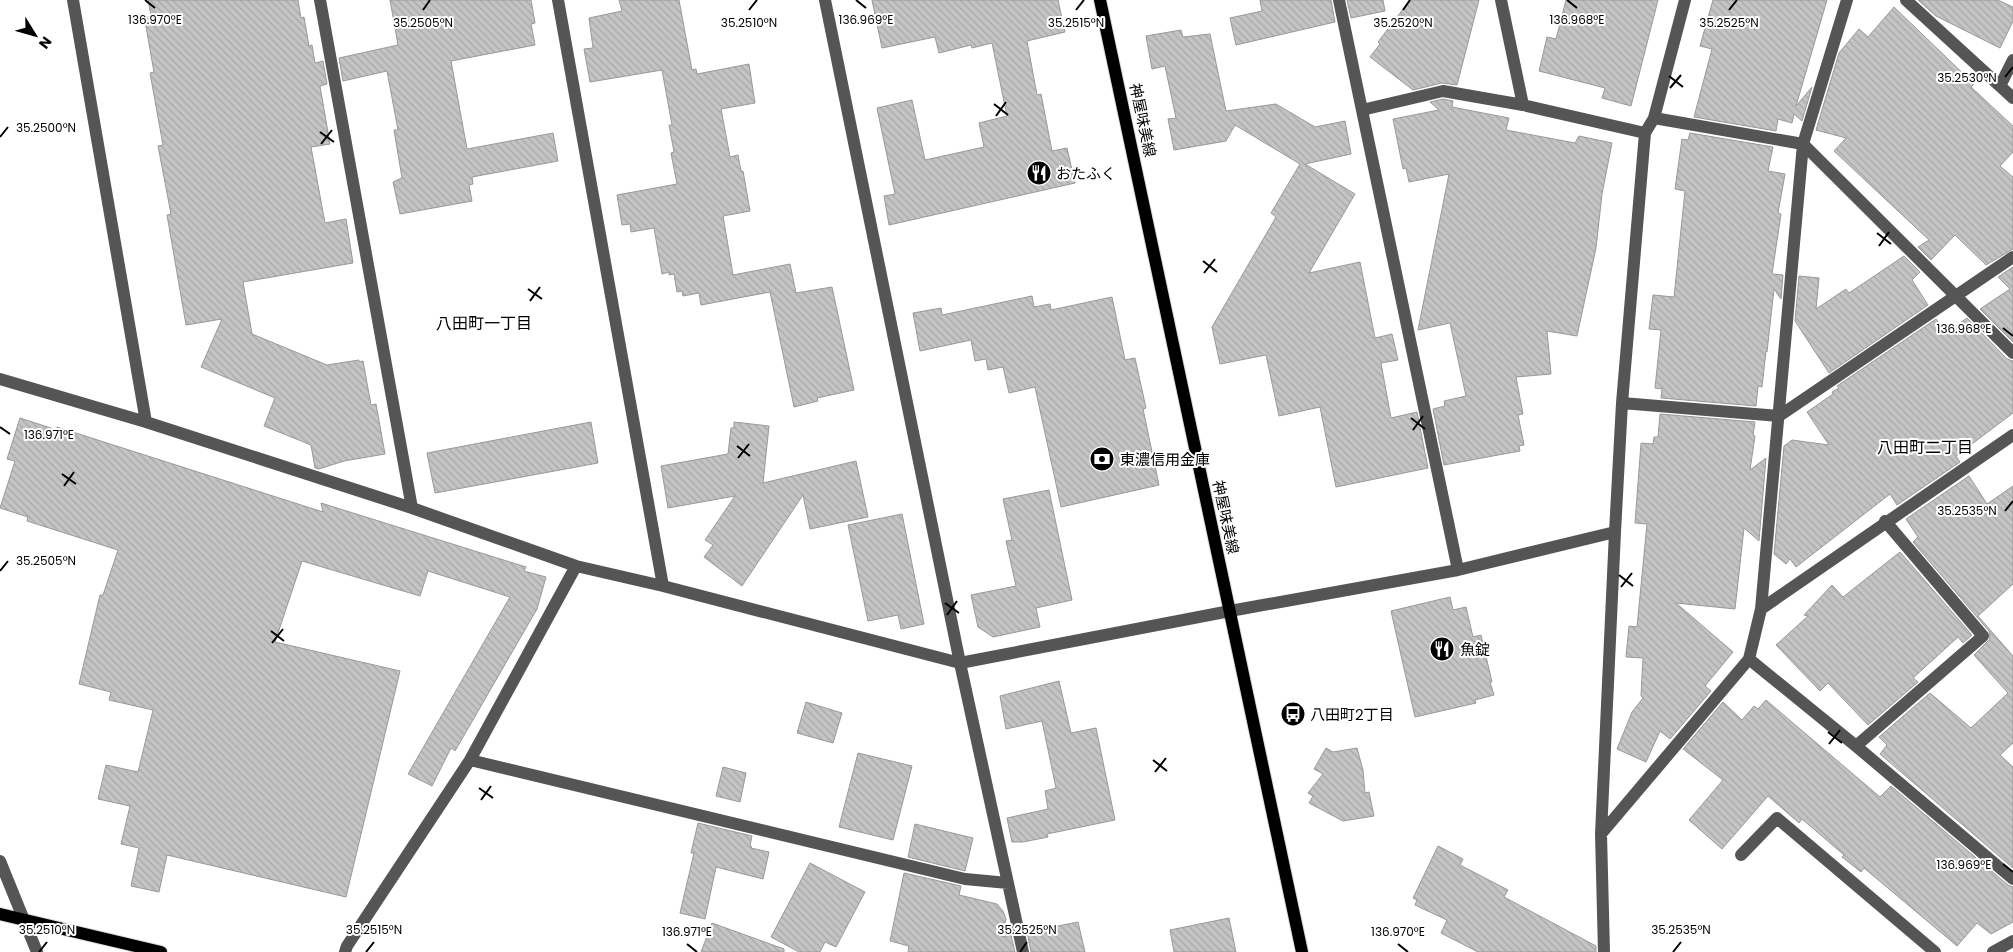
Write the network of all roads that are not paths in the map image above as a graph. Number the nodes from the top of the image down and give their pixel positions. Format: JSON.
{"nodes":[{"id":1,"x":73,"y":0,"type":"edge"},
{"id":2,"x":320,"y":0,"type":"edge"},
{"id":3,"x":558,"y":0,"type":"edge"},
{"id":4,"x":825,"y":0,"type":"edge"},
{"id":5,"x":1100,"y":0,"type":"edge"},
{"id":6,"x":1339,"y":0,"type":"edge"},
{"id":7,"x":1501,"y":0,"type":"edge"},
{"id":8,"x":1684,"y":0,"type":"edge"},
{"id":9,"x":1846,"y":0,"type":"edge"},
{"id":10,"x":1906,"y":0,"type":"edge"},
{"id":11,"x":2013,"y":60,"type":"edge"},
{"id":12,"x":2000,"y":86,"type":"junction"},
{"id":13,"x":2013,"y":98,"type":"edge"},
{"id":14,"x":1522,"y":105,"type":"junction"},
{"id":15,"x":1362,"y":110,"type":"junction"},
{"id":16,"x":1654,"y":118,"type":"junction"},
{"id":17,"x":1645,"y":133,"type":"junction"},
{"id":18,"x":1803,"y":144,"type":"junction"},
{"id":19,"x":2013,"y":257,"type":"edge"},
{"id":20,"x":1954,"y":295,"type":"junction"},
{"id":21,"x":2013,"y":353,"type":"edge"},
{"id":22,"x":0,"y":379,"type":"edge"},
{"id":23,"x":1622,"y":403,"type":"junction"},
{"id":24,"x":1779,"y":416,"type":"junction"},
{"id":25,"x":146,"y":422,"type":"junction"},
{"id":26,"x":2013,"y":435,"type":"edge"},
{"id":27,"x":412,"y":508,"type":"junction"},
{"id":28,"x":1885,"y":521,"type":"junction"},
{"id":29,"x":1615,"y":532,"type":"junction"},
{"id":30,"x":576,"y":566,"type":"junction"},
{"id":31,"x":1458,"y":570,"type":"junction"},
{"id":32,"x":663,"y":586,"type":"junction"},
{"id":33,"x":1760,"y":609,"type":"junction"},
{"id":34,"x":1230,"y":611,"type":"junction"},
{"id":35,"x":1749,"y":659,"type":"junction"},
{"id":36,"x":960,"y":663,"type":"junction"},
{"id":37,"x":1856,"y":746,"type":"junction"},
{"id":38,"x":470,"y":760,"type":"junction"},
{"id":39,"x":1601,"y":834,"type":"junction"},
{"id":40,"x":1741,"y":855,"type":"dead end"},
{"id":41,"x":0,"y":861,"type":"edge"},
{"id":42,"x":2013,"y":879,"type":"edge"},
{"id":43,"x":1008,"y":882,"type":"junction"},
{"id":44,"x":0,"y":914,"type":"edge"},
{"id":45,"x":25,"y":920,"type":"junction"},
{"id":46,"x":2013,"y":941,"type":"edge"},
{"id":47,"x":37,"y":952,"type":"edge"},
{"id":48,"x":161,"y":952,"type":"edge"},
{"id":49,"x":345,"y":952,"type":"edge"},
{"id":50,"x":1023,"y":952,"type":"edge"},
{"id":51,"x":1302,"y":952,"type":"edge"},
{"id":52,"x":1604,"y":952,"type":"edge"},
{"id":53,"x":1934,"y":952,"type":"edge"},
{"id":54,"x":1993,"y":952,"type":"edge"}],
"edges":[{"from":1,"to":25,"type":"street"},
{"from":2,"to":27,"type":"street"},
{"from":3,"to":32,"type":"street"},
{"from":4,"to":36,"type":"street"},
{"from":5,"to":34,"type":"main road","name":"神屋味美線"},
{"from":6,"to":15,"type":"street"},
{"from":7,"to":14,"type":"street"},
{"from":8,"to":16,"type":"street"},
{"from":9,"to":18,"type":"street"},
{"from":10,"to":12,"type":"street"},
{"from":11,"to":12,"type":"street"},
{"from":12,"to":13,"type":"street"},
{"from":14,"to":15,"type":"street"},
{"from":14,"to":17,"type":"street"},
{"from":15,"to":31,"type":"street"},
{"from":16,"to":17,"type":"street"},
{"from":16,"to":18,"type":"street"},
{"from":17,"to":23,"type":"street"},
{"from":18,"to":20,"type":"street"},
{"from":18,"to":24,"type":"street"},
{"from":19,"to":20,"type":"street"},
{"from":20,"to":21,"type":"street"},
{"from":20,"to":24,"type":"street"},
{"from":22,"to":25,"type":"street"},
{"from":23,"to":24,"type":"street"},
{"from":23,"to":29,"type":"street"},
{"from":24,"to":33,"type":"street"},
{"from":25,"to":27,"type":"street"},
{"from":26,"to":28,"type":"street"},
{"from":27,"to":30,"type":"street"},
{"from":28,"to":33,"type":"street"},
{"from":28,"to":37,"type":"street"},
{"from":29,"to":31,"type":"street"},
{"from":29,"to":39,"type":"street"},
{"from":30,"to":32,"type":"street"},
{"from":30,"to":38,"type":"street"},
{"from":31,"to":34,"type":"street"},
{"from":32,"to":36,"type":"street"},
{"from":33,"to":35,"type":"street"},
{"from":34,"to":36,"type":"street"},
{"from":34,"to":51,"type":"main road","name":"神屋味美線"},
{"from":35,"to":37,"type":"street"},
{"from":35,"to":39,"type":"street"},
{"from":36,"to":43,"type":"street"},
{"from":37,"to":42,"type":"street"},
{"from":38,"to":43,"type":"street"},
{"from":38,"to":49,"type":"street"},
{"from":39,"to":52,"type":"street"},
{"from":40,"to":53,"type":"street"},
{"from":41,"to":45,"type":"street"},
{"from":43,"to":50,"type":"street"},
{"from":44,"to":45,"type":"main road"},
{"from":45,"to":47,"type":"street"},
{"from":45,"to":48,"type":"main road"},
{"from":46,"to":54,"type":"street"}]}
